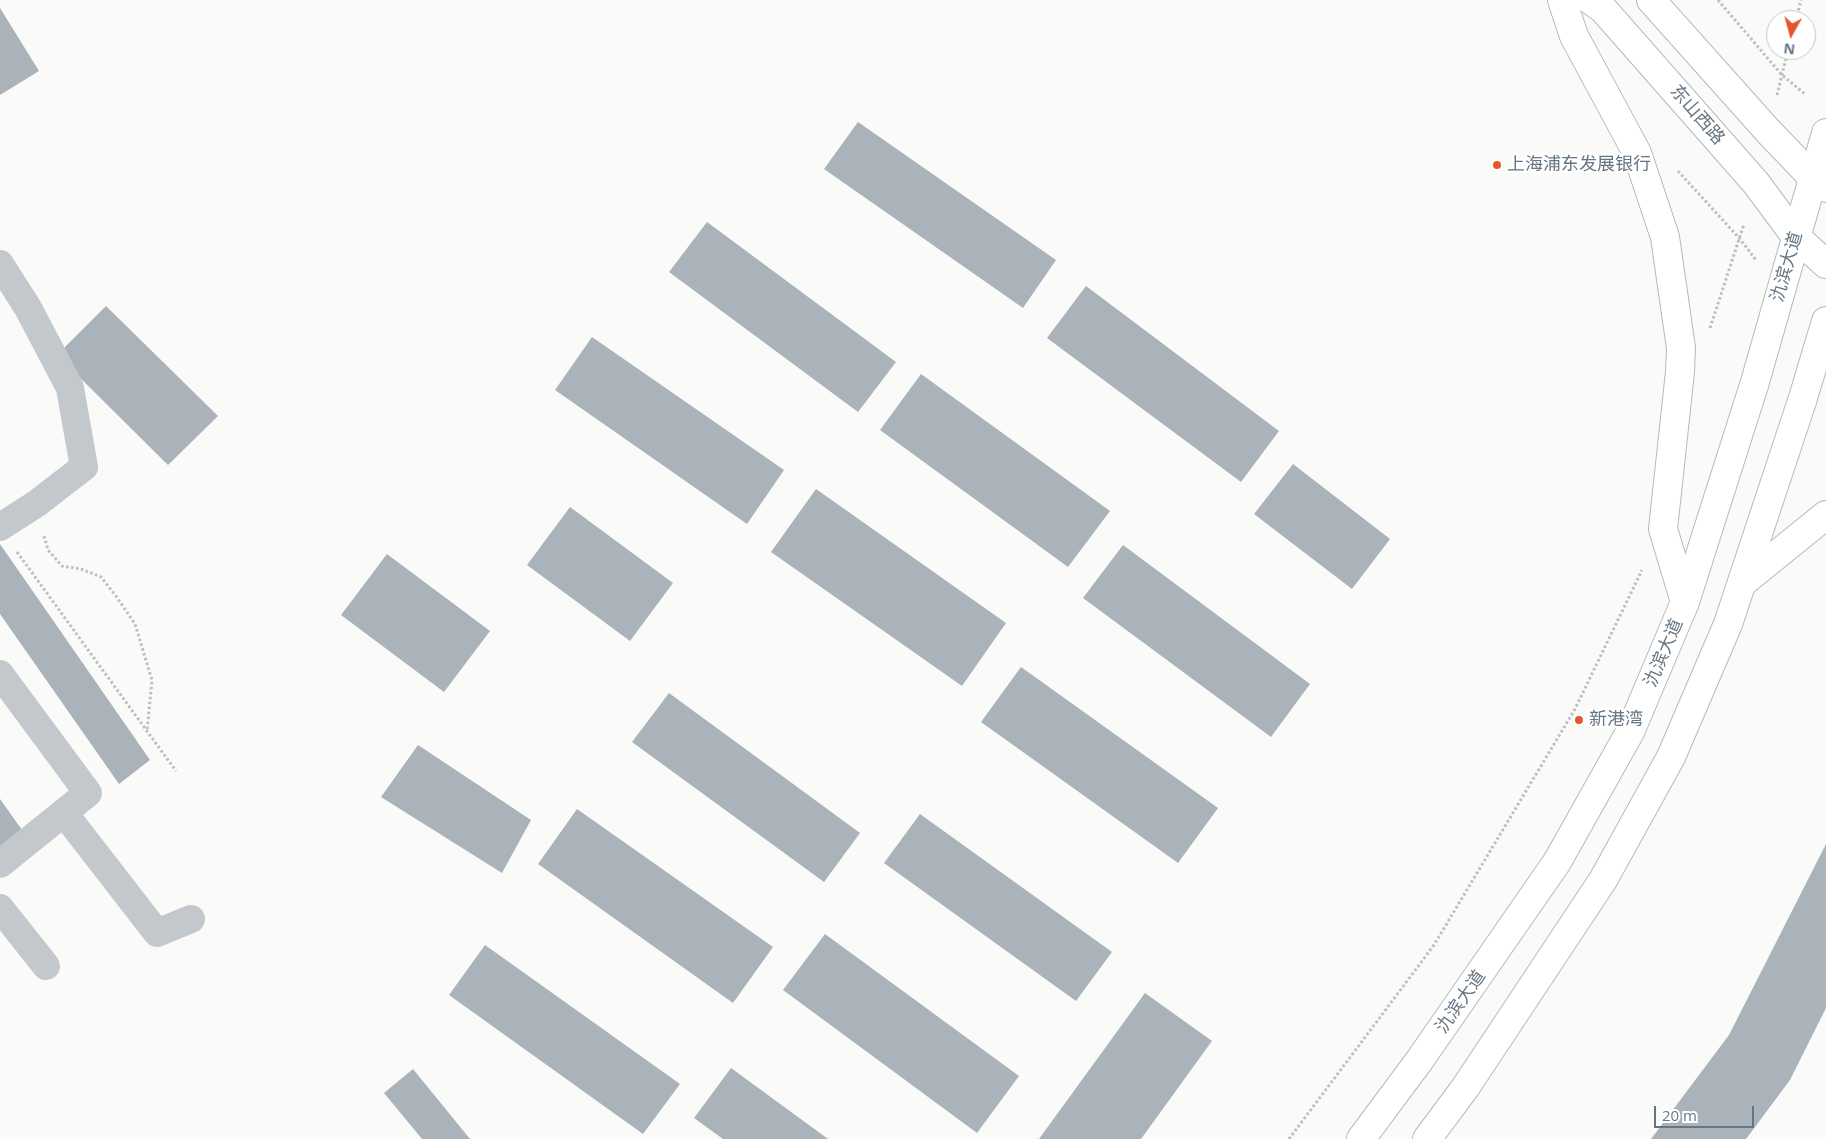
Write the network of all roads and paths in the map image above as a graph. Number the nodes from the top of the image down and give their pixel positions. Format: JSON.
{"nodes":[{"id":1,"x":1562,"y":0,"type":"edge"},
{"id":2,"x":1590,"y":0,"type":"edge"},
{"id":3,"x":1650,"y":0,"type":"edge"},
{"id":4,"x":1718,"y":0,"type":"edge"},
{"id":5,"x":1786,"y":60,"type":"edge"},
{"id":6,"x":1782,"y":75,"type":"junction"},
{"id":7,"x":1805,"y":94,"type":"dead end"},
{"id":8,"x":1775,"y":103,"type":"dead end"},
{"id":9,"x":1826,"y":133,"type":"edge"},
{"id":10,"x":1676,"y":170,"type":"dead end"},
{"id":11,"x":1820,"y":184,"type":"edge"},
{"id":12,"x":1744,"y":224,"type":"dead end"},
{"id":13,"x":1796,"y":237,"type":"junction"},
{"id":14,"x":1740,"y":239,"type":"junction"},
{"id":15,"x":0,"y":264,"type":"edge"},
{"id":16,"x":1826,"y":264,"type":"edge"},
{"id":17,"x":1761,"y":266,"type":"dead end"},
{"id":18,"x":1826,"y":321,"type":"edge"},
{"id":19,"x":1710,"y":330,"type":"dead end"},
{"id":20,"x":36,"y":504,"type":"junction"},
{"id":21,"x":1826,"y":515,"type":"edge"},
{"id":22,"x":1663,"y":529,"type":"junction"},
{"id":23,"x":6,"y":536,"type":"edge"},
{"id":24,"x":1742,"y":582,"type":"junction"},
{"id":25,"x":1685,"y":602,"type":"junction"},
{"id":26,"x":0,"y":674,"type":"edge"},
{"id":27,"x":147,"y":732,"type":"junction"},
{"id":28,"x":176,"y":771,"type":"dead end"},
{"id":29,"x":64,"y":813,"type":"junction"},
{"id":30,"x":0,"y":864,"type":"edge"},
{"id":31,"x":0,"y":908,"type":"edge"},
{"id":32,"x":192,"y":919,"type":"dead end"},
{"id":33,"x":46,"y":966,"type":"dead end"},
{"id":34,"x":1289,"y":1139,"type":"edge"},
{"id":35,"x":1361,"y":1139,"type":"edge"},
{"id":36,"x":1427,"y":1139,"type":"edge"}],
"edges":[{"from":1,"to":22,"type":"main road"},
{"from":2,"to":13,"type":"main road","name":"东山西路"},
{"from":3,"to":11,"type":"main road"},
{"from":4,"to":6,"type":"path"},
{"from":5,"to":6,"type":"path"},
{"from":6,"to":7,"type":"path"},
{"from":6,"to":8,"type":"path"},
{"from":9,"to":11,"type":"main road","name":"氿滨大道"},
{"from":10,"to":14,"type":"path"},
{"from":11,"to":13,"type":"main road","name":"氿滨大道"},
{"from":12,"to":14,"type":"path"},
{"from":13,"to":16,"type":"main road","name":"东山西路"},
{"from":13,"to":25,"type":"main road","name":"氿滨大道"},
{"from":14,"to":17,"type":"path"},
{"from":14,"to":19,"type":"path"},
{"from":15,"to":20,"type":"street"},
{"from":18,"to":24,"type":"main road"},
{"from":20,"to":23,"type":"street"},
{"from":20,"to":27,"type":"path"},
{"from":21,"to":24,"type":"main road"},
{"from":22,"to":25,"type":"main road"},
{"from":22,"to":34,"type":"path"},
{"from":23,"to":27,"type":"path"},
{"from":24,"to":36,"type":"main road"},
{"from":25,"to":35,"type":"main road","name":"氿滨大道"},
{"from":26,"to":29,"type":"street"},
{"from":27,"to":28,"type":"path"},
{"from":29,"to":30,"type":"street"},
{"from":29,"to":32,"type":"street"},
{"from":31,"to":33,"type":"street"}]}
